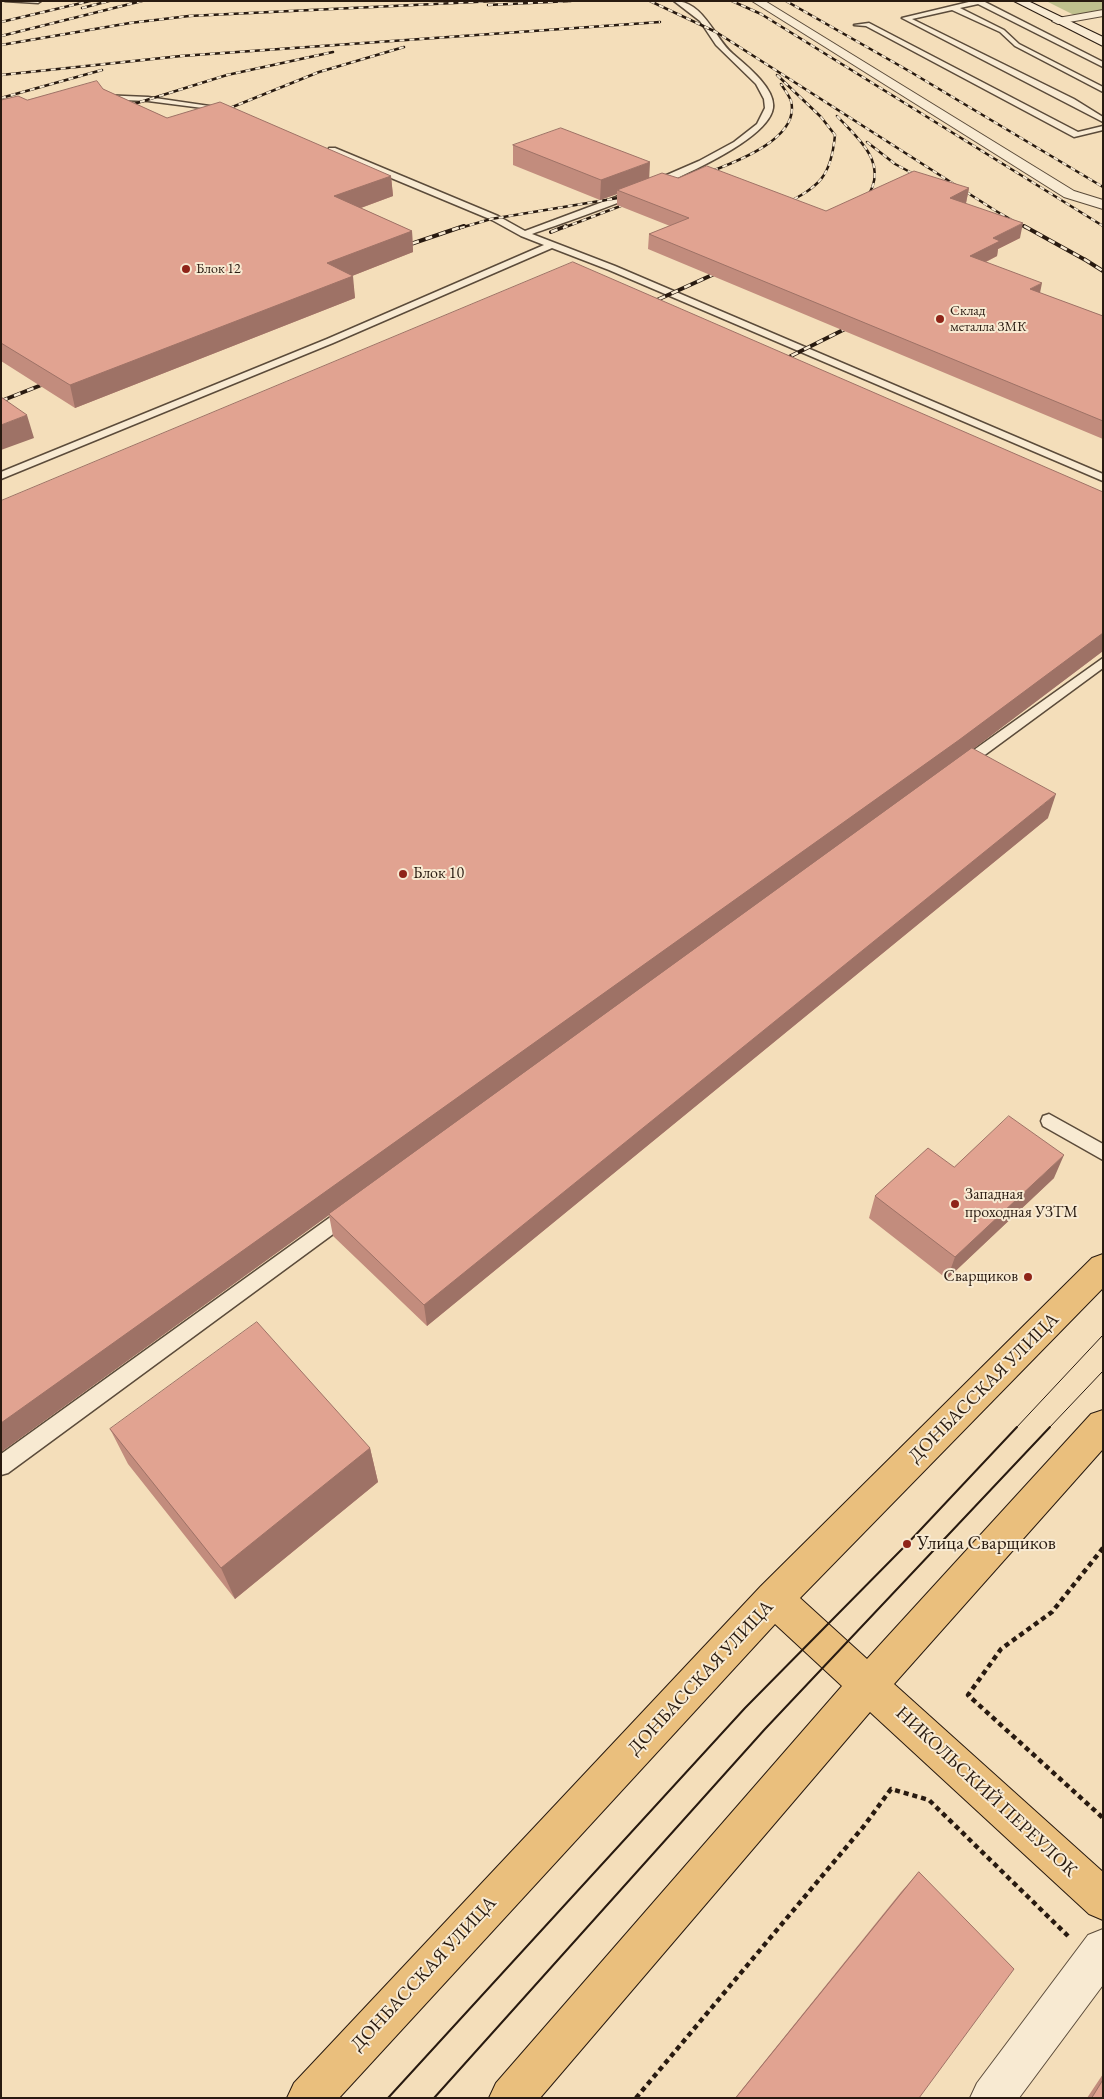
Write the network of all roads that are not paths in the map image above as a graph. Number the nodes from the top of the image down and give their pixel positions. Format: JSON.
{"nodes":[{"id":1,"x":8,"y":1,"type":"edge"},
{"id":2,"x":38,"y":1,"type":"edge"},
{"id":3,"x":677,"y":1,"type":"edge"},
{"id":4,"x":757,"y":1,"type":"edge"},
{"id":5,"x":940,"y":1,"type":"edge"},
{"id":6,"x":1019,"y":1,"type":"edge"},
{"id":7,"x":953,"y":7,"type":"junction"},
{"id":8,"x":1103,"y":14,"type":"edge"},
{"id":9,"x":1058,"y":20,"type":"junction"},
{"id":10,"x":857,"y":25,"type":"dead end"},
{"id":11,"x":1103,"y":42,"type":"edge"},
{"id":12,"x":1103,"y":65,"type":"edge"},
{"id":13,"x":1103,"y":90,"type":"edge"},
{"id":14,"x":94,"y":96,"type":"edge"},
{"id":15,"x":236,"y":111,"type":"edge"},
{"id":16,"x":1103,"y":120,"type":"edge"},
{"id":17,"x":1103,"y":128,"type":"edge"},
{"id":18,"x":319,"y":145,"type":"edge"},
{"id":19,"x":1103,"y":206,"type":"edge"},
{"id":20,"x":524,"y":234,"type":"junction"},
{"id":21,"x":552,"y":245,"type":"junction"},
{"id":22,"x":1,"y":476,"type":"edge"},
{"id":23,"x":1103,"y":478,"type":"edge"},
{"id":24,"x":1103,"y":662,"type":"edge"},
{"id":25,"x":950,"y":773,"type":"edge"},
{"id":26,"x":1049,"y":1121,"type":"dead end"},
{"id":27,"x":1103,"y":1153,"type":"edge"},
{"id":28,"x":365,"y":1202,"type":"edge"},
{"id":29,"x":1103,"y":1267,"type":"edge"},
{"id":30,"x":1103,"y":1425,"type":"edge"},
{"id":31,"x":1,"y":1466,"type":"edge"},
{"id":32,"x":774,"y":1599,"type":"junction"},
{"id":33,"x":868,"y":1684,"type":"junction"},
{"id":34,"x":1103,"y":1900,"type":"edge"},
{"id":35,"x":1099,"y":1956,"type":"edge"},
{"id":36,"x":309,"y":2098,"type":"edge"},
{"id":37,"x":511,"y":2098,"type":"edge"},
{"id":38,"x":992,"y":2098,"type":"edge"}],
"edges":[{"from":1,"to":2,"type":"lane"},
{"from":3,"to":20,"type":"lane"},
{"from":4,"to":19,"type":"street"},
{"from":5,"to":7,"type":"lane"},
{"from":6,"to":9,"type":"street"},
{"from":7,"to":12,"type":"lane"},
{"from":7,"to":13,"type":"lane"},
{"from":7,"to":16,"type":"lane"},
{"from":8,"to":9,"type":"street"},
{"from":9,"to":11,"type":"street"},
{"from":10,"to":17,"type":"lane"},
{"from":14,"to":15,"type":"lane"},
{"from":18,"to":20,"type":"lane"},
{"from":20,"to":21,"type":"lane"},
{"from":21,"to":22,"type":"lane"},
{"from":21,"to":23,"type":"lane"},
{"from":24,"to":25,"type":"lane"},
{"from":26,"to":27,"type":"lane"},
{"from":28,"to":31,"type":"lane"},
{"from":29,"to":32,"type":"main road","name":"ДОНБАССКАЯ УЛИЦА"},
{"from":30,"to":33,"type":"main road"},
{"from":32,"to":33,"type":"main road","name":"НИКОЛЬСКИЙ ПЕРЕУЛОК"},
{"from":32,"to":36,"type":"main road","name":"ДОНБАССКАЯ УЛИЦА"},
{"from":33,"to":34,"type":"main road","name":"НИКОЛЬСКИЙ ПЕРЕУЛОК"},
{"from":33,"to":37,"type":"main road"},
{"from":35,"to":38,"type":"street"}]}
